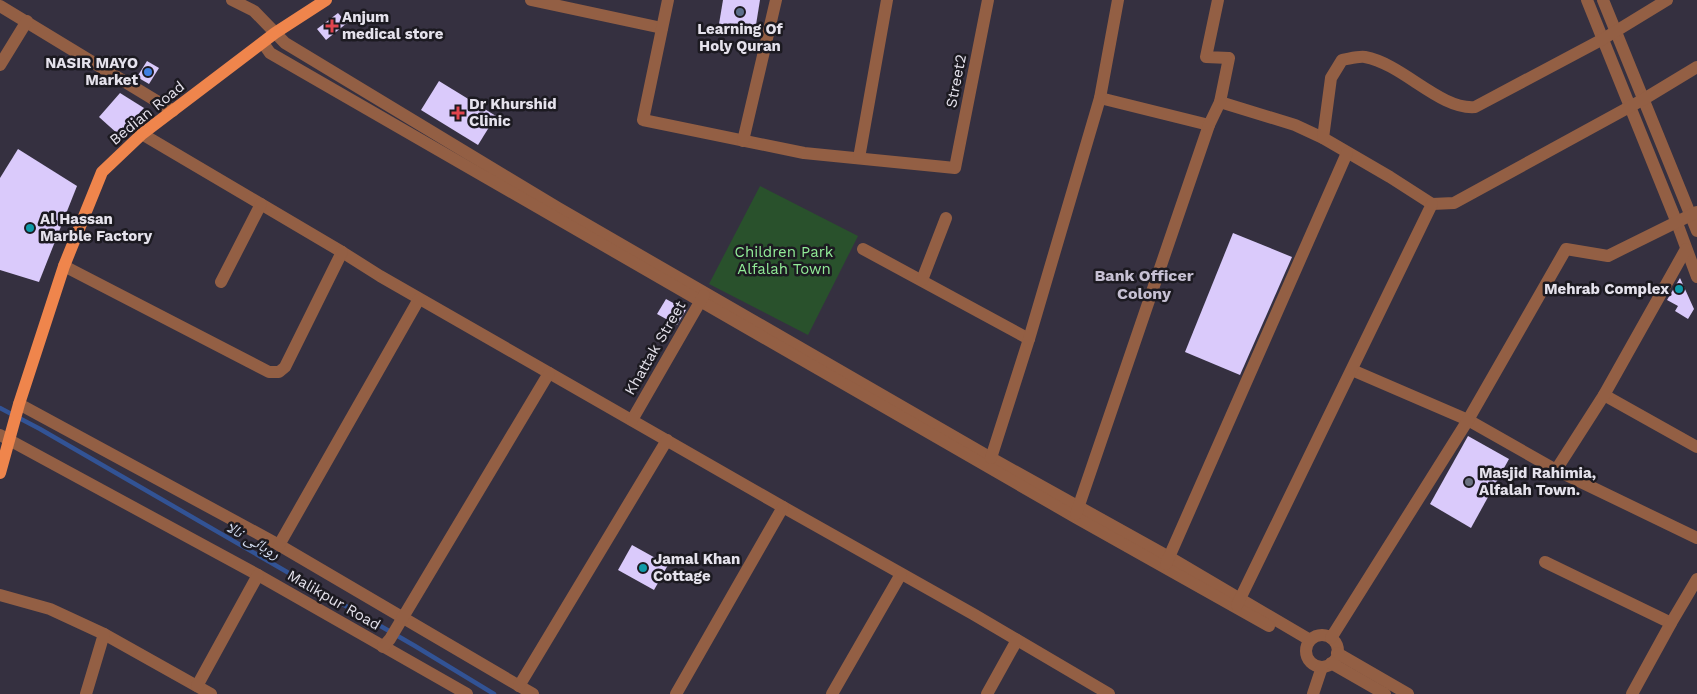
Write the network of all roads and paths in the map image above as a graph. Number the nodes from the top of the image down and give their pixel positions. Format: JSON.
{"nodes":[{"id":1,"x":232,"y":0,"type":"edge"},
{"id":2,"x":326,"y":0,"type":"edge"},
{"id":3,"x":531,"y":0,"type":"edge"},
{"id":4,"x":668,"y":0,"type":"edge"},
{"id":5,"x":776,"y":0,"type":"edge"},
{"id":6,"x":886,"y":0,"type":"edge"},
{"id":7,"x":988,"y":0,"type":"edge"},
{"id":8,"x":1118,"y":0,"type":"edge"},
{"id":9,"x":1218,"y":0,"type":"edge"},
{"id":10,"x":1586,"y":0,"type":"edge"},
{"id":11,"x":1604,"y":0,"type":"edge"},
{"id":12,"x":1667,"y":0,"type":"edge"},
{"id":13,"x":0,"y":6,"type":"edge"},
{"id":14,"x":26,"y":21,"type":"junction"},
{"id":15,"x":662,"y":28,"type":"junction"},
{"id":16,"x":1616,"y":31,"type":"junction"},
{"id":17,"x":276,"y":33,"type":"junction"},
{"id":18,"x":1602,"y":39,"type":"junction"},
{"id":19,"x":262,"y":43,"type":"junction"},
{"id":20,"x":0,"y":65,"type":"edge"},
{"id":21,"x":1697,"y":67,"type":"edge"},
{"id":22,"x":353,"y":85,"type":"junction"},
{"id":23,"x":347,"y":97,"type":"junction"},
{"id":24,"x":1100,"y":98,"type":"junction"},
{"id":25,"x":1644,"y":99,"type":"junction"},
{"id":26,"x":1220,"y":102,"type":"junction"},
{"id":27,"x":1631,"y":106,"type":"junction"},
{"id":28,"x":173,"y":111,"type":"junction"},
{"id":29,"x":1209,"y":125,"type":"junction"},
{"id":30,"x":142,"y":134,"type":"junction"},
{"id":31,"x":1323,"y":138,"type":"junction"},
{"id":32,"x":743,"y":141,"type":"junction"},
{"id":33,"x":1347,"y":153,"type":"junction"},
{"id":34,"x":859,"y":158,"type":"junction"},
{"id":35,"x":261,"y":204,"type":"junction"},
{"id":36,"x":1432,"y":204,"type":"junction"},
{"id":37,"x":1694,"y":214,"type":"edge"},
{"id":38,"x":946,"y":218,"type":"dead end"},
{"id":39,"x":1677,"y":222,"type":"junction"},
{"id":40,"x":1697,"y":231,"type":"edge"},
{"id":41,"x":863,"y":249,"type":"dead end"},
{"id":42,"x":1686,"y":249,"type":"junction"},
{"id":43,"x":342,"y":252,"type":"junction"},
{"id":44,"x":64,"y":266,"type":"junction"},
{"id":45,"x":1697,"y":277,"type":"edge"},
{"id":46,"x":922,"y":280,"type":"junction"},
{"id":47,"x":221,"y":282,"type":"dead end"},
{"id":48,"x":703,"y":297,"type":"junction"},
{"id":49,"x":419,"y":299,"type":"junction"},
{"id":50,"x":1029,"y":339,"type":"junction"},
{"id":51,"x":1352,"y":370,"type":"junction"},
{"id":52,"x":549,"y":373,"type":"junction"},
{"id":53,"x":1604,"y":395,"type":"junction"},
{"id":54,"x":18,"y":407,"type":"junction"},
{"id":55,"x":632,"y":420,"type":"junction"},
{"id":56,"x":1468,"y":420,"type":"junction"},
{"id":57,"x":7,"y":435,"type":"edge"},
{"id":58,"x":667,"y":440,"type":"junction"},
{"id":59,"x":1697,"y":447,"type":"edge"},
{"id":60,"x":991,"y":458,"type":"junction"},
{"id":61,"x":1556,"y":470,"type":"junction"},
{"id":62,"x":0,"y":473,"type":"edge"},
{"id":63,"x":782,"y":507,"type":"junction"},
{"id":64,"x":1078,"y":512,"type":"junction"},
{"id":65,"x":1697,"y":538,"type":"edge"},
{"id":66,"x":279,"y":545,"type":"junction"},
{"id":67,"x":1167,"y":562,"type":"junction"},
{"id":68,"x":1545,"y":562,"type":"dead end"},
{"id":69,"x":901,"y":574,"type":"junction"},
{"id":70,"x":258,"y":575,"type":"junction"},
{"id":71,"x":1697,"y":579,"type":"edge"},
{"id":72,"x":0,"y":595,"type":"edge"},
{"id":73,"x":1238,"y":604,"type":"junction"},
{"id":74,"x":399,"y":623,"type":"junction"},
{"id":75,"x":1671,"y":623,"type":"junction"},
{"id":76,"x":104,"y":634,"type":"junction"},
{"id":77,"x":1331,"y":638,"type":"junction"},
{"id":78,"x":1017,"y":640,"type":"junction"},
{"id":79,"x":386,"y":643,"type":"junction"},
{"id":80,"x":1308,"y":644,"type":"junction"},
{"id":81,"x":1330,"y":661,"type":"junction"},
{"id":82,"x":519,"y":686,"type":"junction"},
{"id":83,"x":206,"y":692,"type":"edge"},
{"id":84,"x":86,"y":694,"type":"edge"},
{"id":85,"x":467,"y":694,"type":"edge"},
{"id":86,"x":533,"y":694,"type":"edge"},
{"id":87,"x":676,"y":694,"type":"edge"},
{"id":88,"x":832,"y":694,"type":"edge"},
{"id":89,"x":987,"y":694,"type":"edge"},
{"id":90,"x":1109,"y":694,"type":"edge"},
{"id":91,"x":1313,"y":694,"type":"edge"},
{"id":92,"x":1385,"y":694,"type":"edge"},
{"id":93,"x":1408,"y":694,"type":"edge"},
{"id":94,"x":1632,"y":694,"type":"edge"}],
"edges":[{"from":1,"to":17,"type":"street"},
{"from":2,"to":17,"type":"main road","name":"Bedian Road"},
{"from":3,"to":15,"type":"street"},
{"from":4,"to":15,"type":"street"},
{"from":5,"to":32,"type":"street"},
{"from":6,"to":34,"type":"street"},
{"from":7,"to":34,"type":"street","name":"Street2"},
{"from":8,"to":24,"type":"street"},
{"from":9,"to":26,"type":"street"},
{"from":10,"to":18,"type":"street"},
{"from":11,"to":16,"type":"street"},
{"from":12,"to":16,"type":"street"},
{"from":13,"to":14,"type":"street"},
{"from":14,"to":20,"type":"street"},
{"from":14,"to":28,"type":"street"},
{"from":15,"to":32,"type":"street"},
{"from":16,"to":18,"type":"street"},
{"from":16,"to":25,"type":"street"},
{"from":17,"to":19,"type":"main road","name":"Bedian Road"},
{"from":17,"to":22,"type":"street"},
{"from":18,"to":27,"type":"street"},
{"from":18,"to":31,"type":"street"},
{"from":19,"to":23,"type":"street"},
{"from":19,"to":28,"type":"main road","name":"Bedian Road"},
{"from":21,"to":25,"type":"street"},
{"from":22,"to":23,"type":"street"},
{"from":22,"to":48,"type":"street"},
{"from":23,"to":48,"type":"street"},
{"from":24,"to":29,"type":"street"},
{"from":24,"to":50,"type":"street"},
{"from":25,"to":27,"type":"street"},
{"from":25,"to":37,"type":"street"},
{"from":26,"to":29,"type":"street"},
{"from":26,"to":31,"type":"street"},
{"from":27,"to":36,"type":"street"},
{"from":27,"to":39,"type":"street"},
{"from":28,"to":30,"type":"main road","name":"Bedian Road"},
{"from":29,"to":64,"type":"street"},
{"from":30,"to":35,"type":"street"},
{"from":30,"to":44,"type":"main road","name":"Bedian Road"},
{"from":31,"to":33,"type":"street"},
{"from":32,"to":34,"type":"street"},
{"from":33,"to":36,"type":"street"},
{"from":33,"to":67,"type":"street"},
{"from":35,"to":43,"type":"street"},
{"from":35,"to":47,"type":"street"},
{"from":36,"to":51,"type":"street"},
{"from":37,"to":39,"type":"street"},
{"from":37,"to":40,"type":"street"},
{"from":38,"to":46,"type":"street"},
{"from":39,"to":42,"type":"street"},
{"from":39,"to":56,"type":"street"},
{"from":41,"to":46,"type":"street"},
{"from":42,"to":45,"type":"street"},
{"from":42,"to":53,"type":"street"},
{"from":43,"to":44,"type":"street"},
{"from":43,"to":49,"type":"street"},
{"from":44,"to":54,"type":"main road","name":"Bedian Road"},
{"from":46,"to":50,"type":"street"},
{"from":48,"to":55,"type":"street","name":"Khattak Street"},
{"from":48,"to":60,"type":"street"},
{"from":48,"to":64,"type":"street"},
{"from":49,"to":52,"type":"street"},
{"from":49,"to":66,"type":"street"},
{"from":50,"to":60,"type":"street"},
{"from":51,"to":56,"type":"street"},
{"from":51,"to":73,"type":"street"},
{"from":52,"to":55,"type":"street"},
{"from":52,"to":74,"type":"street"},
{"from":53,"to":59,"type":"street"},
{"from":53,"to":61,"type":"street"},
{"from":54,"to":57,"type":"main road","name":"Bedian Road"},
{"from":54,"to":66,"type":"street"},
{"from":55,"to":58,"type":"street"},
{"from":56,"to":61,"type":"street"},
{"from":56,"to":77,"type":"street"},
{"from":57,"to":62,"type":"main road","name":"Bedian Road"},
{"from":57,"to":70,"type":"street","name":"Malikpur Road"},
{"from":58,"to":63,"type":"street"},
{"from":58,"to":82,"type":"street"},
{"from":60,"to":64,"type":"street"},
{"from":61,"to":65,"type":"street"},
{"from":63,"to":69,"type":"street"},
{"from":63,"to":87,"type":"street"},
{"from":64,"to":67,"type":"street"},
{"from":66,"to":74,"type":"street"},
{"from":67,"to":73,"type":"street"},
{"from":68,"to":75,"type":"street"},
{"from":69,"to":78,"type":"street"},
{"from":69,"to":88,"type":"street"},
{"from":70,"to":79,"type":"street","name":"Malikpur Road"},
{"from":70,"to":83,"type":"street"},
{"from":71,"to":75,"type":"street"},
{"from":72,"to":76,"type":"street"},
{"from":73,"to":80,"type":"street"},
{"from":74,"to":79,"type":"street"},
{"from":74,"to":82,"type":"street"},
{"from":75,"to":94,"type":"street"},
{"from":76,"to":83,"type":"street"},
{"from":76,"to":84,"type":"street"},
{"from":77,"to":80,"type":"street"},
{"from":77,"to":81,"type":"street"},
{"from":78,"to":89,"type":"street"},
{"from":78,"to":90,"type":"street"},
{"from":79,"to":85,"type":"street","name":"Malikpur Road"},
{"from":80,"to":81,"type":"street"},
{"from":81,"to":91,"type":"street"},
{"from":81,"to":92,"type":"street"},
{"from":81,"to":93,"type":"street"},
{"from":82,"to":86,"type":"street"}]}
